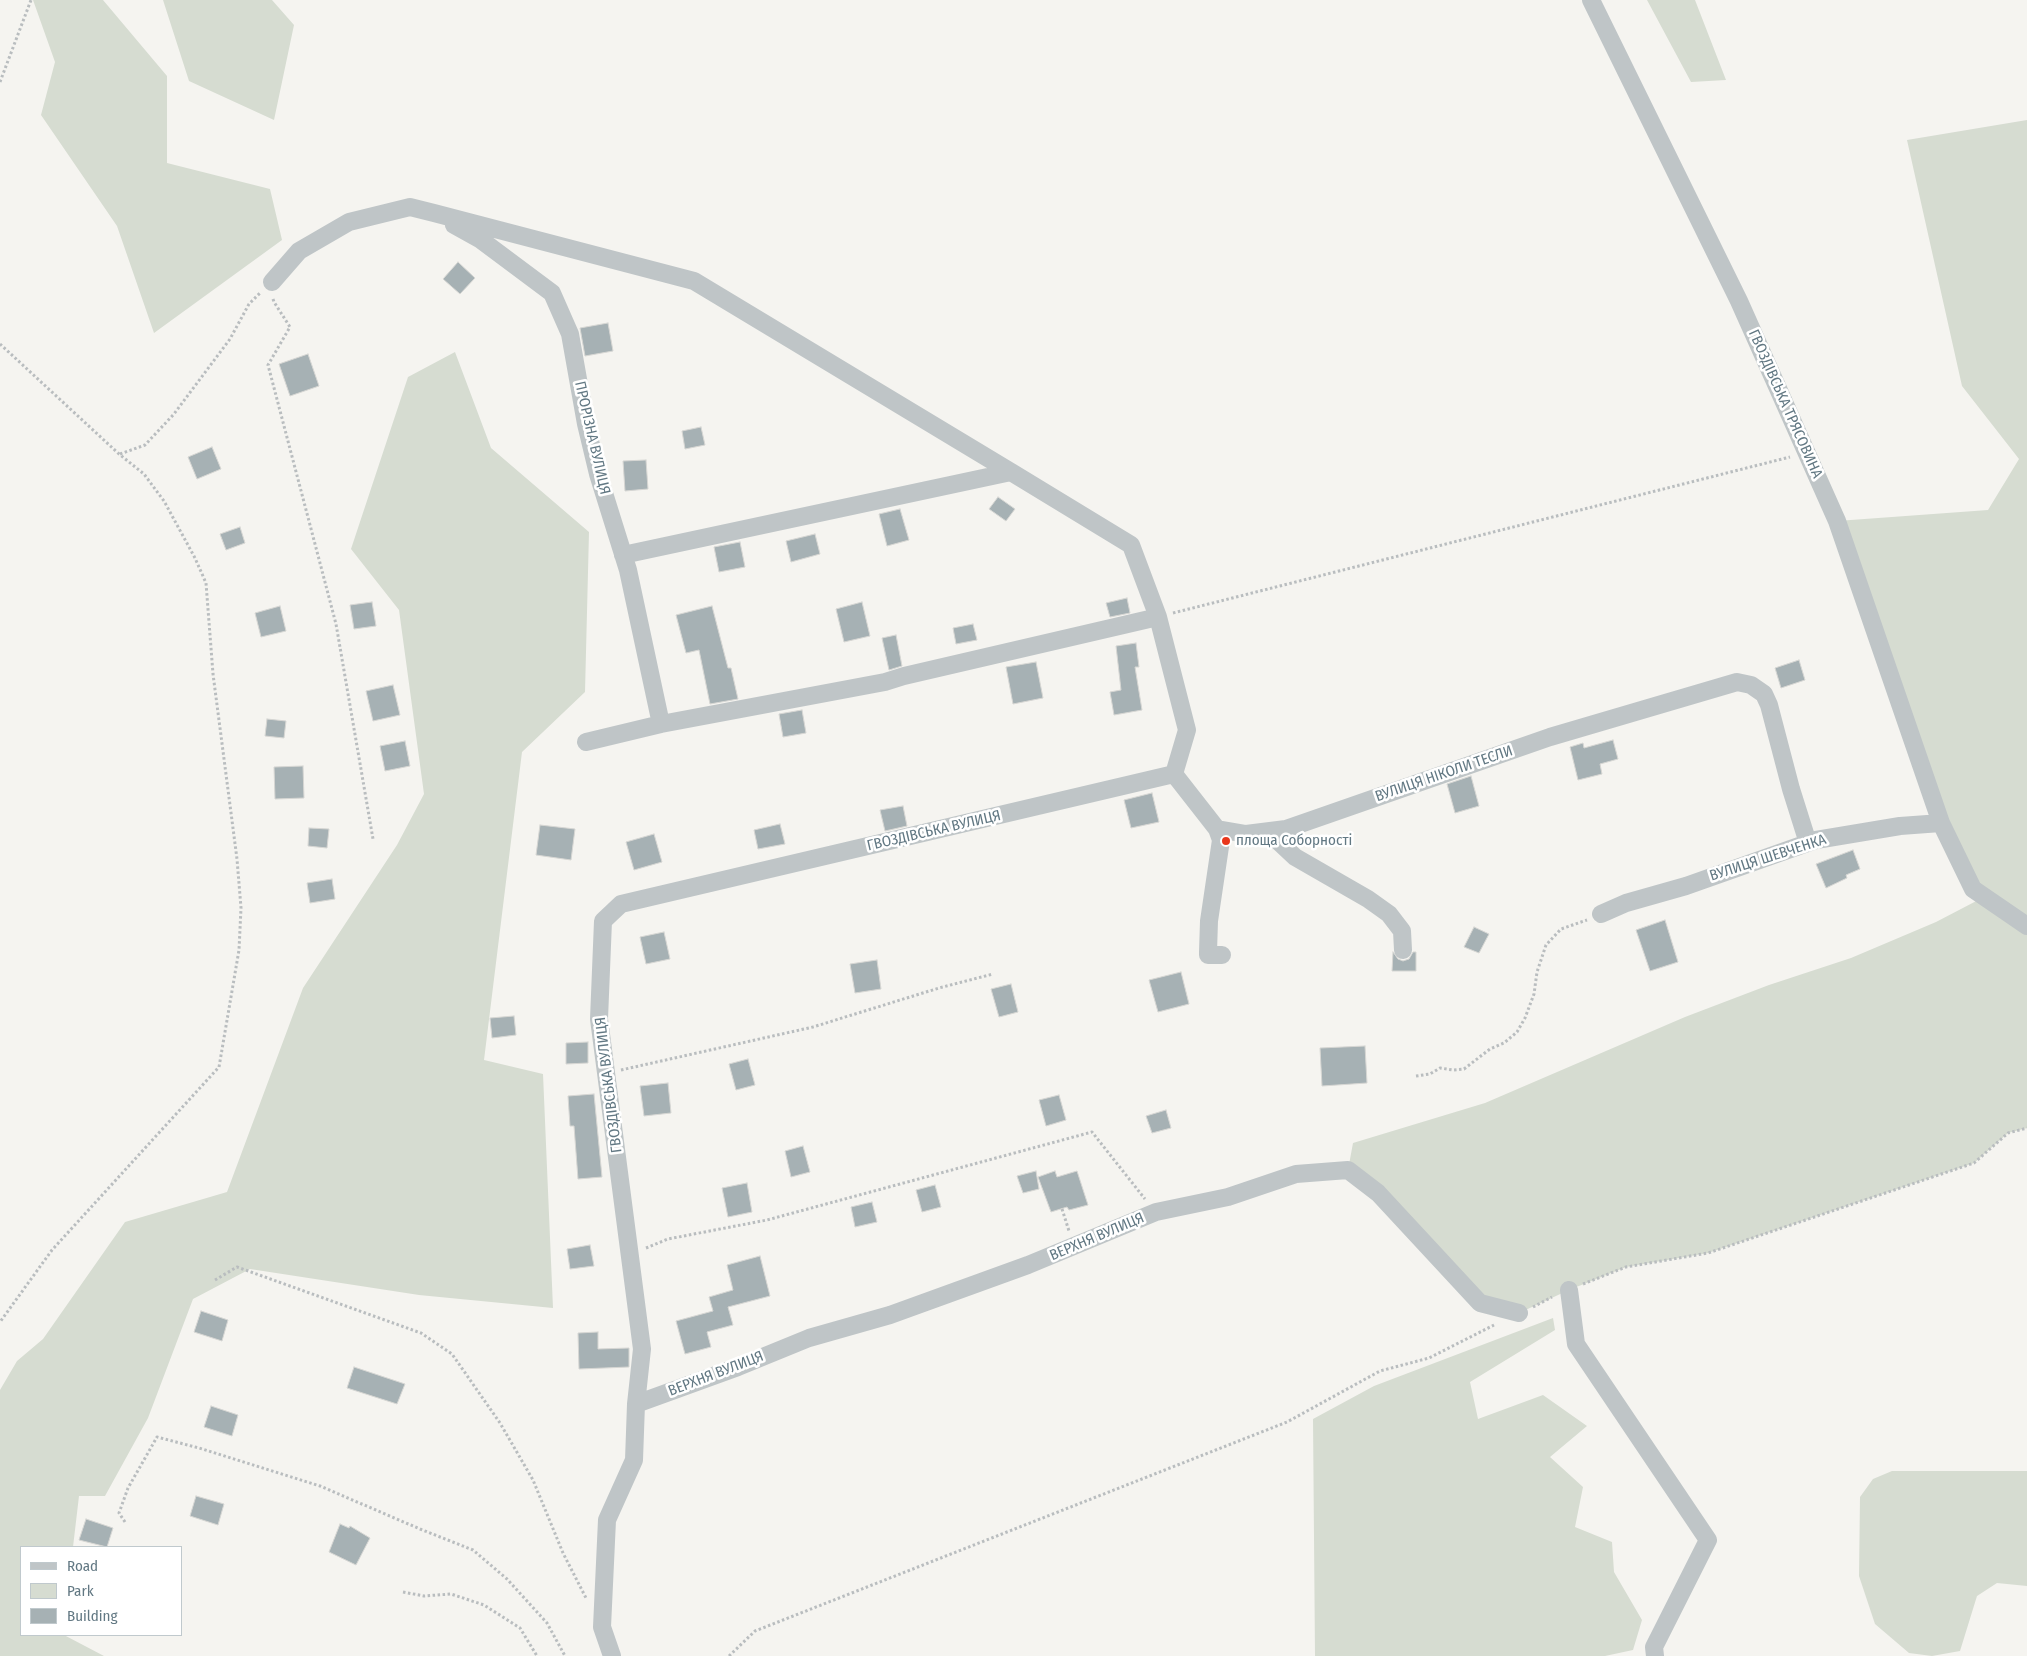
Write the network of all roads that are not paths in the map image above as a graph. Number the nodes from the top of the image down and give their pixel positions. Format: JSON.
{"nodes":[{"id":1,"x":1591,"y":0,"type":"edge"},
{"id":2,"x":434,"y":213,"type":"junction"},
{"id":3,"x":272,"y":282,"type":"road end"},
{"id":4,"x":1011,"y":472,"type":"junction"},
{"id":5,"x":624,"y":555,"type":"junction"},
{"id":6,"x":1158,"y":617,"type":"junction"},
{"id":7,"x":661,"y":724,"type":"junction"},
{"id":8,"x":586,"y":742,"type":"dead end"},
{"id":9,"x":1174,"y":772,"type":"junction"},
{"id":10,"x":1941,"y":823,"type":"junction"},
{"id":11,"x":1217,"y":829,"type":"junction"},
{"id":12,"x":1265,"y":832,"type":"junction"},
{"id":13,"x":1808,"y":843,"type":"junction"},
{"id":14,"x":1601,"y":914,"type":"road end"},
{"id":15,"x":2027,"y":926,"type":"edge"},
{"id":16,"x":1403,"y":950,"type":"dead end"},
{"id":17,"x":1215,"y":954,"type":"dead end"},
{"id":18,"x":1568,"y":1290,"type":"road end"},
{"id":19,"x":1519,"y":1313,"type":"road end"},
{"id":20,"x":636,"y":1404,"type":"junction"},
{"id":21,"x":612,"y":1656,"type":"edge"},
{"id":22,"x":1655,"y":1656,"type":"edge"}],
"edges":[{"from":1,"to":10,"type":"street","name":"ГВОЗДІВСЬКА ТРЯСОВИНА"},
{"from":2,"to":3,"type":"street"},
{"from":2,"to":4,"type":"street"},
{"from":2,"to":5,"type":"street","name":"ПРОРІЗНА ВУЛИЦЯ"},
{"from":4,"to":5,"type":"street"},
{"from":4,"to":6,"type":"street"},
{"from":5,"to":7,"type":"street","name":"ПРОРІЗНА ВУЛИЦЯ"},
{"from":6,"to":7,"type":"street"},
{"from":6,"to":9,"type":"street"},
{"from":7,"to":8,"type":"street"},
{"from":9,"to":11,"type":"street"},
{"from":9,"to":20,"type":"street","name":"ГВОЗДІВСЬКА ВУЛИЦЯ"},
{"from":10,"to":13,"type":"street","name":"ВУЛИЦЯ ШЕВЧЕНКА"},
{"from":10,"to":15,"type":"street","name":"ГВОЗДІВСЬКА ТРЯСОВИНА"},
{"from":11,"to":12,"type":"street","name":"ВУЛИЦЯ НІКОЛИ ТЕСЛИ"},
{"from":11,"to":17,"type":"street"},
{"from":12,"to":13,"type":"street","name":"ВУЛИЦЯ НІКОЛИ ТЕСЛИ"},
{"from":12,"to":16,"type":"street"},
{"from":13,"to":14,"type":"street","name":"ВУЛИЦЯ ШЕВЧЕНКА"},
{"from":18,"to":22,"type":"street"},
{"from":19,"to":20,"type":"street","name":"ВЕРХНЯ ВУЛИЦЯ"},
{"from":20,"to":21,"type":"street","name":"ГВОЗДІВСЬКА ВУЛИЦЯ"}]}
